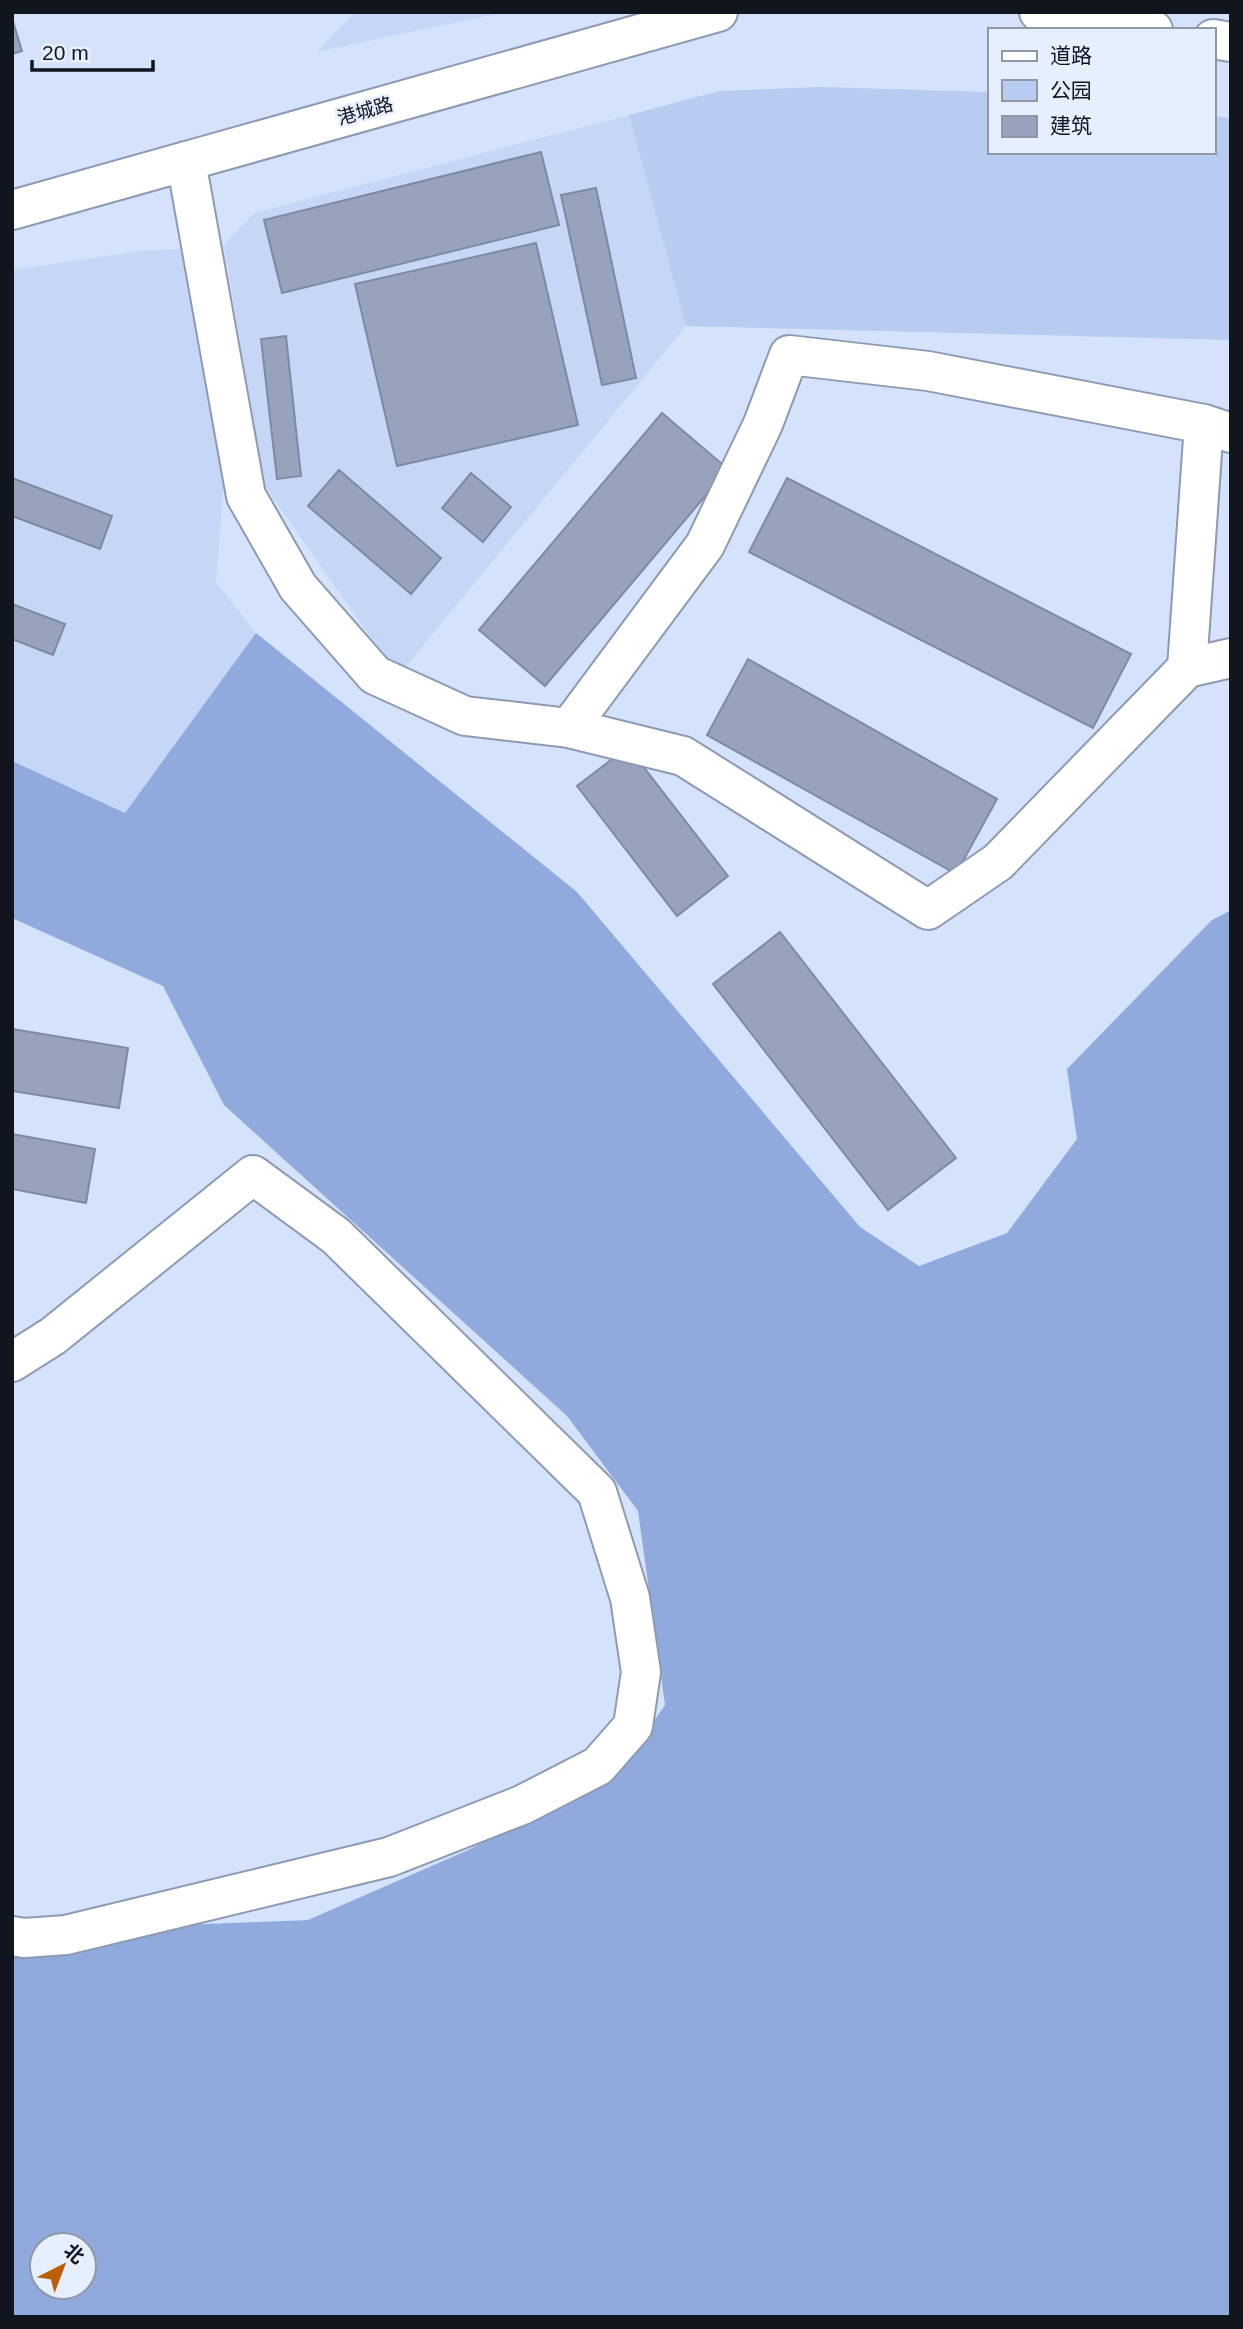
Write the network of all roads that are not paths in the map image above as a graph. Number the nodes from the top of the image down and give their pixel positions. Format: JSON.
{"nodes":[{"id":1,"x":718,"y":12,"type":"edge"},
{"id":2,"x":1039,"y":12,"type":"edge"},
{"id":3,"x":1140,"y":28,"type":"edge"},
{"id":4,"x":186,"y":161,"type":"junction"},
{"id":5,"x":12,"y":210,"type":"edge"},
{"id":6,"x":1217,"y":428,"type":"edge"},
{"id":7,"x":1231,"y":658,"type":"edge"},
{"id":8,"x":1187,"y":668,"type":"junction"},
{"id":9,"x":569,"y":729,"type":"junction"},
{"id":10,"x":12,"y":1362,"type":"edge"},
{"id":11,"x":12,"y":1937,"type":"edge"}],
"edges":[{"from":1,"to":4,"type":"street","name":"港城路"},
{"from":2,"to":3,"type":"street"},
{"from":4,"to":5,"type":"street","name":"港城路"},
{"from":4,"to":9,"type":"street"},
{"from":6,"to":8,"type":"street"},
{"from":6,"to":9,"type":"street"},
{"from":7,"to":8,"type":"street"},
{"from":8,"to":9,"type":"street"},
{"from":10,"to":11,"type":"street"}]}
